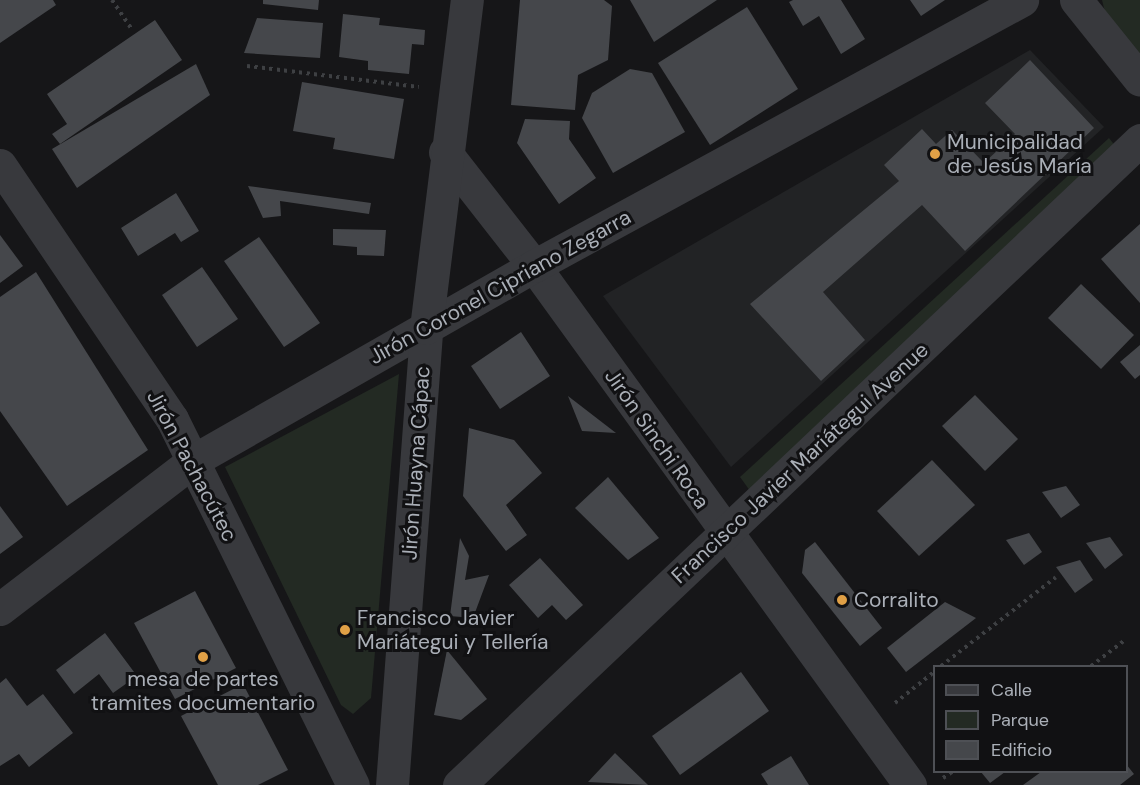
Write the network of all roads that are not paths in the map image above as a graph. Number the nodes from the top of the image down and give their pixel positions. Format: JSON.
{"nodes":[{"id":1,"x":467,"y":0,"type":"edge"},
{"id":2,"x":1022,"y":0,"type":"edge"},
{"id":3,"x":1076,"y":0,"type":"edge"},
{"id":4,"x":1140,"y":80,"type":"edge"},
{"id":5,"x":1140,"y":140,"type":"edge"},
{"id":6,"x":446,"y":153,"type":"junction"},
{"id":7,"x":0,"y":165,"type":"edge"},
{"id":8,"x":534,"y":266,"type":"junction"},
{"id":9,"x":426,"y":328,"type":"junction"},
{"id":10,"x":194,"y":460,"type":"junction"},
{"id":11,"x":724,"y":534,"type":"junction"},
{"id":12,"x":0,"y":609,"type":"edge"},
{"id":13,"x":353,"y":785,"type":"edge"},
{"id":14,"x":392,"y":785,"type":"edge"},
{"id":15,"x":459,"y":785,"type":"edge"},
{"id":16,"x":910,"y":785,"type":"edge"}],
"edges":[{"from":1,"to":6,"type":"street","name":"Jirón Huayna Cápac"},
{"from":2,"to":8,"type":"street","name":"Jirón Coronel Cipriano Zegarra"},
{"from":3,"to":4,"type":"street"},
{"from":5,"to":11,"type":"street","name":"Francisco Javier Mariátegui Avenue"},
{"from":6,"to":8,"type":"street","name":"Jirón Sinchi Roca"},
{"from":6,"to":9,"type":"street","name":"Jirón Huayna Cápac"},
{"from":7,"to":10,"type":"street","name":"Jirón Pachacútec"},
{"from":8,"to":9,"type":"street","name":"Jirón Coronel Cipriano Zegarra"},
{"from":8,"to":11,"type":"street","name":"Jirón Sinchi Roca"},
{"from":9,"to":10,"type":"street","name":"Jirón Coronel Cipriano Zegarra"},
{"from":9,"to":14,"type":"street","name":"Jirón Huayna Cápac"},
{"from":10,"to":12,"type":"street","name":"Jirón Coronel Cipriano Zegarra"},
{"from":10,"to":13,"type":"street","name":"Jirón Pachacútec"},
{"from":11,"to":15,"type":"street","name":"Francisco Javier Mariátegui Avenue"},
{"from":11,"to":16,"type":"street","name":"Jirón Sinchi Roca"}]}
